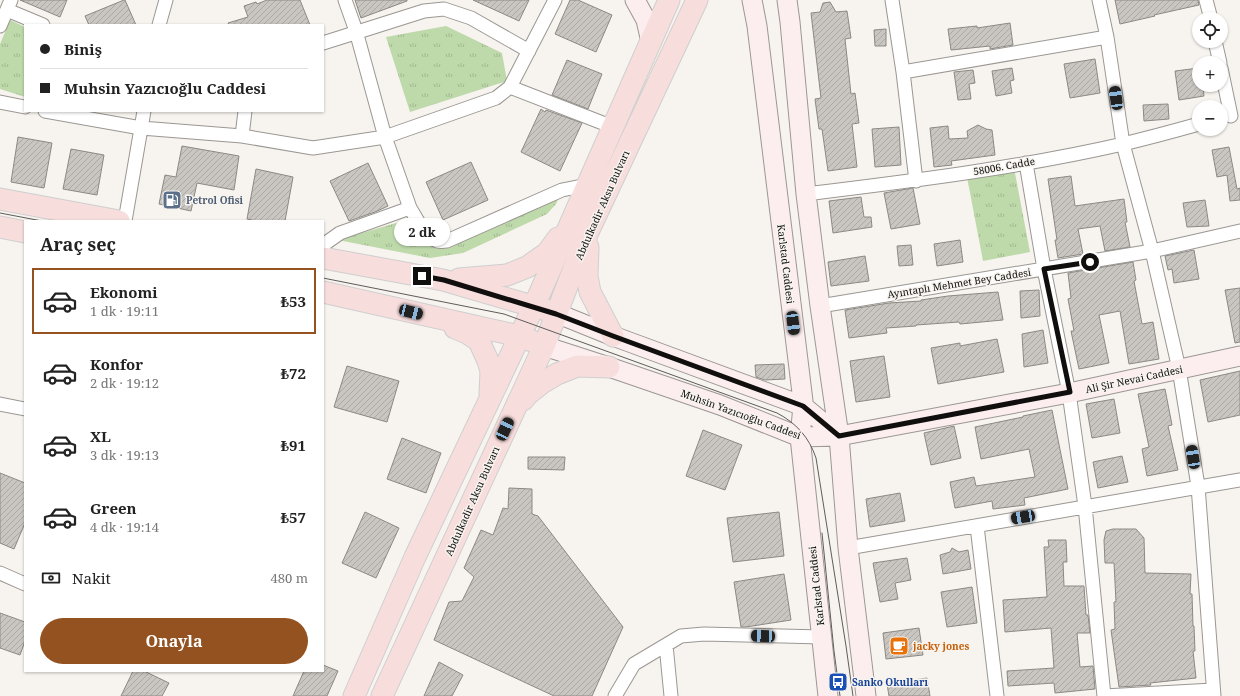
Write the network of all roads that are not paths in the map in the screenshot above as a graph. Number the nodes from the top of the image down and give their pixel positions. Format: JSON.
{"nodes":[{"id":1,"x":166,"y":0,"type":"edge"},
{"id":2,"x":345,"y":0,"type":"edge"},
{"id":3,"x":555,"y":0,"type":"edge"},
{"id":4,"x":635,"y":0,"type":"edge"},
{"id":5,"x":669,"y":0,"type":"edge"},
{"id":6,"x":698,"y":0,"type":"edge"},
{"id":7,"x":752,"y":0,"type":"edge"},
{"id":8,"x":787,"y":0,"type":"edge"},
{"id":9,"x":892,"y":0,"type":"edge"},
{"id":10,"x":1099,"y":0,"type":"edge"},
{"id":11,"x":1206,"y":0,"type":"edge"},
{"id":12,"x":9,"y":5,"type":"edge"},
{"id":13,"x":1209,"y":12,"type":"edge"},
{"id":14,"x":41,"y":24,"type":"edge"},
{"id":15,"x":159,"y":24,"type":"edge"},
{"id":16,"x":0,"y":26,"type":"edge"},
{"id":17,"x":356,"y":31,"type":"junction"},
{"id":18,"x":1107,"y":37,"type":"junction"},
{"id":19,"x":651,"y":42,"type":"junction"},
{"id":20,"x":324,"y":43,"type":"edge"},
{"id":21,"x":529,"y":52,"type":"junction"},
{"id":22,"x":903,"y":72,"type":"junction"},
{"id":23,"x":510,"y":87,"type":"junction"},
{"id":24,"x":1226,"y":92,"type":"edge"},
{"id":25,"x":0,"y":102,"type":"edge"},
{"id":26,"x":24,"y":107,"type":"edge"},
{"id":27,"x":60,"y":112,"type":"edge"},
{"id":28,"x":144,"y":112,"type":"edge"},
{"id":29,"x":245,"y":112,"type":"edge"},
{"id":30,"x":1231,"y":116,"type":"edge"},
{"id":31,"x":1192,"y":126,"type":"edge"},
{"id":32,"x":613,"y":127,"type":"junction"},
{"id":33,"x":141,"y":128,"type":"junction"},
{"id":34,"x":242,"y":136,"type":"junction"},
{"id":35,"x":385,"y":137,"type":"junction"},
{"id":36,"x":1123,"y":144,"type":"junction"},
{"id":37,"x":1026,"y":163,"type":"junction"},
{"id":38,"x":916,"y":181,"type":"junction"},
{"id":39,"x":587,"y":185,"type":"junction"},
{"id":40,"x":806,"y":194,"type":"junction"},
{"id":41,"x":0,"y":199,"type":"edge"},
{"id":42,"x":410,"y":208,"type":"junction"},
{"id":43,"x":114,"y":220,"type":"edge"},
{"id":44,"x":125,"y":220,"type":"edge"},
{"id":45,"x":580,"y":225,"type":"junction"},
{"id":46,"x":1240,"y":231,"type":"edge"},
{"id":47,"x":324,"y":244,"type":"edge"},
{"id":48,"x":1152,"y":251,"type":"junction"},
{"id":49,"x":324,"y":258,"type":"edge"},
{"id":50,"x":1044,"y":269,"type":"junction"},
{"id":51,"x":444,"y":280,"type":"junction"},
{"id":52,"x":324,"y":292,"type":"edge"},
{"id":53,"x":534,"y":306,"type":"junction"},
{"id":54,"x":820,"y":306,"type":"junction"},
{"id":55,"x":556,"y":314,"type":"junction"},
{"id":56,"x":425,"y":316,"type":"junction"},
{"id":57,"x":519,"y":336,"type":"junction"},
{"id":58,"x":613,"y":336,"type":"junction"},
{"id":59,"x":544,"y":346,"type":"junction"},
{"id":60,"x":1240,"y":356,"type":"edge"},
{"id":61,"x":609,"y":366,"type":"junction"},
{"id":62,"x":1179,"y":369,"type":"junction"},
{"id":63,"x":1070,"y":392,"type":"junction"},
{"id":64,"x":489,"y":400,"type":"junction"},
{"id":65,"x":0,"y":404,"type":"edge"},
{"id":66,"x":803,"y":406,"type":"junction"},
{"id":67,"x":24,"y":409,"type":"edge"},
{"id":68,"x":511,"y":415,"type":"junction"},
{"id":69,"x":839,"y":436,"type":"junction"},
{"id":70,"x":800,"y":437,"type":"junction"},
{"id":71,"x":1240,"y":480,"type":"edge"},
{"id":72,"x":1198,"y":486,"type":"junction"},
{"id":73,"x":1085,"y":506,"type":"junction"},
{"id":74,"x":977,"y":526,"type":"junction"},
{"id":75,"x":848,"y":548,"type":"junction"},
{"id":76,"x":0,"y":573,"type":"edge"},
{"id":77,"x":24,"y":584,"type":"edge"},
{"id":78,"x":822,"y":637,"type":"junction"},
{"id":79,"x":666,"y":645,"type":"junction"},
{"id":80,"x":1213,"y":693,"type":"edge"},
{"id":81,"x":354,"y":696,"type":"edge"},
{"id":82,"x":382,"y":696,"type":"edge"},
{"id":83,"x":616,"y":696,"type":"edge"},
{"id":84,"x":672,"y":696,"type":"edge"},
{"id":85,"x":828,"y":696,"type":"edge"},
{"id":86,"x":866,"y":696,"type":"edge"},
{"id":87,"x":997,"y":696,"type":"edge"},
{"id":88,"x":1104,"y":696,"type":"edge"}],
"edges":[{"from":1,"to":15,"type":"street"},
{"from":2,"to":17,"type":"street"},
{"from":3,"to":21,"type":"street"},
{"from":4,"to":19,"type":"street"},
{"from":5,"to":19,"type":"main road","name":"Abdulkadir Aksu Bulvarı"},
{"from":6,"to":45,"type":"main road","name":"Abdulkadir Aksu Bulvarı"},
{"from":7,"to":66,"type":"street","name":"Karlstad Caddesi"},
{"from":8,"to":40,"type":"street"},
{"from":9,"to":22,"type":"street"},
{"from":10,"to":18,"type":"street"},
{"from":11,"to":13,"type":"street"},
{"from":12,"to":14,"type":"street"},
{"from":12,"to":16,"type":"street"},
{"from":17,"to":20,"type":"street"},
{"from":17,"to":21,"type":"street"},
{"from":17,"to":35,"type":"street"},
{"from":18,"to":22,"type":"street"},
{"from":18,"to":36,"type":"street"},
{"from":19,"to":32,"type":"main road","name":"Abdulkadir Aksu Bulvarı"},
{"from":21,"to":23,"type":"street"},
{"from":22,"to":38,"type":"street"},
{"from":23,"to":32,"type":"street"},
{"from":23,"to":35,"type":"street"},
{"from":24,"to":30,"type":"street"},
{"from":25,"to":26,"type":"street"},
{"from":27,"to":33,"type":"street"},
{"from":28,"to":33,"type":"street"},
{"from":29,"to":34,"type":"street"},
{"from":31,"to":36,"type":"street","name":"58006. Cadde"},
{"from":32,"to":39,"type":"main road","name":"Abdulkadir Aksu Bulvarı"},
{"from":33,"to":34,"type":"street"},
{"from":33,"to":44,"type":"street"},
{"from":34,"to":35,"type":"street"},
{"from":35,"to":42,"type":"street"},
{"from":36,"to":37,"type":"street","name":"58006. Cadde"},
{"from":36,"to":48,"type":"street"},
{"from":37,"to":38,"type":"street","name":"58006. Cadde"},
{"from":37,"to":50,"type":"street"},
{"from":38,"to":40,"type":"street","name":"58006. Cadde"},
{"from":39,"to":42,"type":"street"},
{"from":39,"to":45,"type":"main road","name":"Abdulkadir Aksu Bulvarı"},
{"from":40,"to":54,"type":"street"},
{"from":41,"to":43,"type":"main road"},
{"from":42,"to":47,"type":"street"},
{"from":45,"to":51,"type":"main road"},
{"from":45,"to":53,"type":"main road","name":"Abdulkadir Aksu Bulvarı"},
{"from":45,"to":55,"type":"main road","name":"Abdulkadir Aksu Bulvarı"},
{"from":45,"to":58,"type":"main road"},
{"from":46,"to":48,"type":"street","name":"Ayıntaplı Mehmet Bey Caddesi"},
{"from":48,"to":50,"type":"street","name":"Ayıntaplı Mehmet Bey Caddesi"},
{"from":48,"to":62,"type":"street"},
{"from":49,"to":51,"type":"main road"},
{"from":50,"to":54,"type":"street","name":"Ayıntaplı Mehmet Bey Caddesi"},
{"from":50,"to":63,"type":"street"},
{"from":51,"to":53,"type":"main road"},
{"from":52,"to":56,"type":"main road","name":"Muhsin Yazıcıoğlu Caddesi"},
{"from":53,"to":55,"type":"main road"},
{"from":53,"to":57,"type":"main road","name":"Abdulkadir Aksu Bulvarı"},
{"from":54,"to":69,"type":"street"},
{"from":55,"to":58,"type":"street"},
{"from":55,"to":59,"type":"main road","name":"Abdulkadir Aksu Bulvarı"},
{"from":56,"to":57,"type":"main road","name":"Muhsin Yazıcıoğlu Caddesi"},
{"from":56,"to":64,"type":"main road"},
{"from":57,"to":59,"type":"main road","name":"Muhsin Yazıcıoğlu Caddesi"},
{"from":57,"to":64,"type":"main road","name":"Abdulkadir Aksu Bulvarı"},
{"from":58,"to":66,"type":"street"},
{"from":59,"to":61,"type":"street","name":"Muhsin Yazıcıoğlu Caddesi"},
{"from":59,"to":68,"type":"main road","name":"Abdulkadir Aksu Bulvarı"},
{"from":60,"to":62,"type":"street","name":"Ali Şir Nevai Caddesi"},
{"from":61,"to":68,"type":"main road"},
{"from":61,"to":70,"type":"street","name":"Muhsin Yazıcıoğlu Caddesi"},
{"from":62,"to":63,"type":"street","name":"Ali Şir Nevai Caddesi"},
{"from":62,"to":72,"type":"street"},
{"from":63,"to":69,"type":"street","name":"Ali Şir Nevai Caddesi"},
{"from":63,"to":73,"type":"street"},
{"from":64,"to":81,"type":"main road","name":"Abdulkadir Aksu Bulvarı"},
{"from":65,"to":67,"type":"street"},
{"from":66,"to":69,"type":"street"},
{"from":66,"to":70,"type":"street","name":"Karlstad Caddesi"},
{"from":68,"to":82,"type":"main road","name":"Abdulkadir Aksu Bulvarı"},
{"from":69,"to":70,"type":"street","name":"Muhsin Yazıcıoğlu Caddesi"},
{"from":69,"to":75,"type":"street"},
{"from":70,"to":78,"type":"street","name":"Karlstad Caddesi"},
{"from":71,"to":72,"type":"street"},
{"from":72,"to":73,"type":"street"},
{"from":72,"to":80,"type":"street"},
{"from":73,"to":74,"type":"street"},
{"from":73,"to":88,"type":"street"},
{"from":74,"to":75,"type":"street"},
{"from":74,"to":87,"type":"street"},
{"from":75,"to":86,"type":"street"},
{"from":76,"to":77,"type":"street"},
{"from":78,"to":79,"type":"street"},
{"from":78,"to":85,"type":"street","name":"Karlstad Caddesi"},
{"from":79,"to":83,"type":"street"},
{"from":79,"to":84,"type":"street"},
{"from":80,"to":88,"type":"street"}]}
